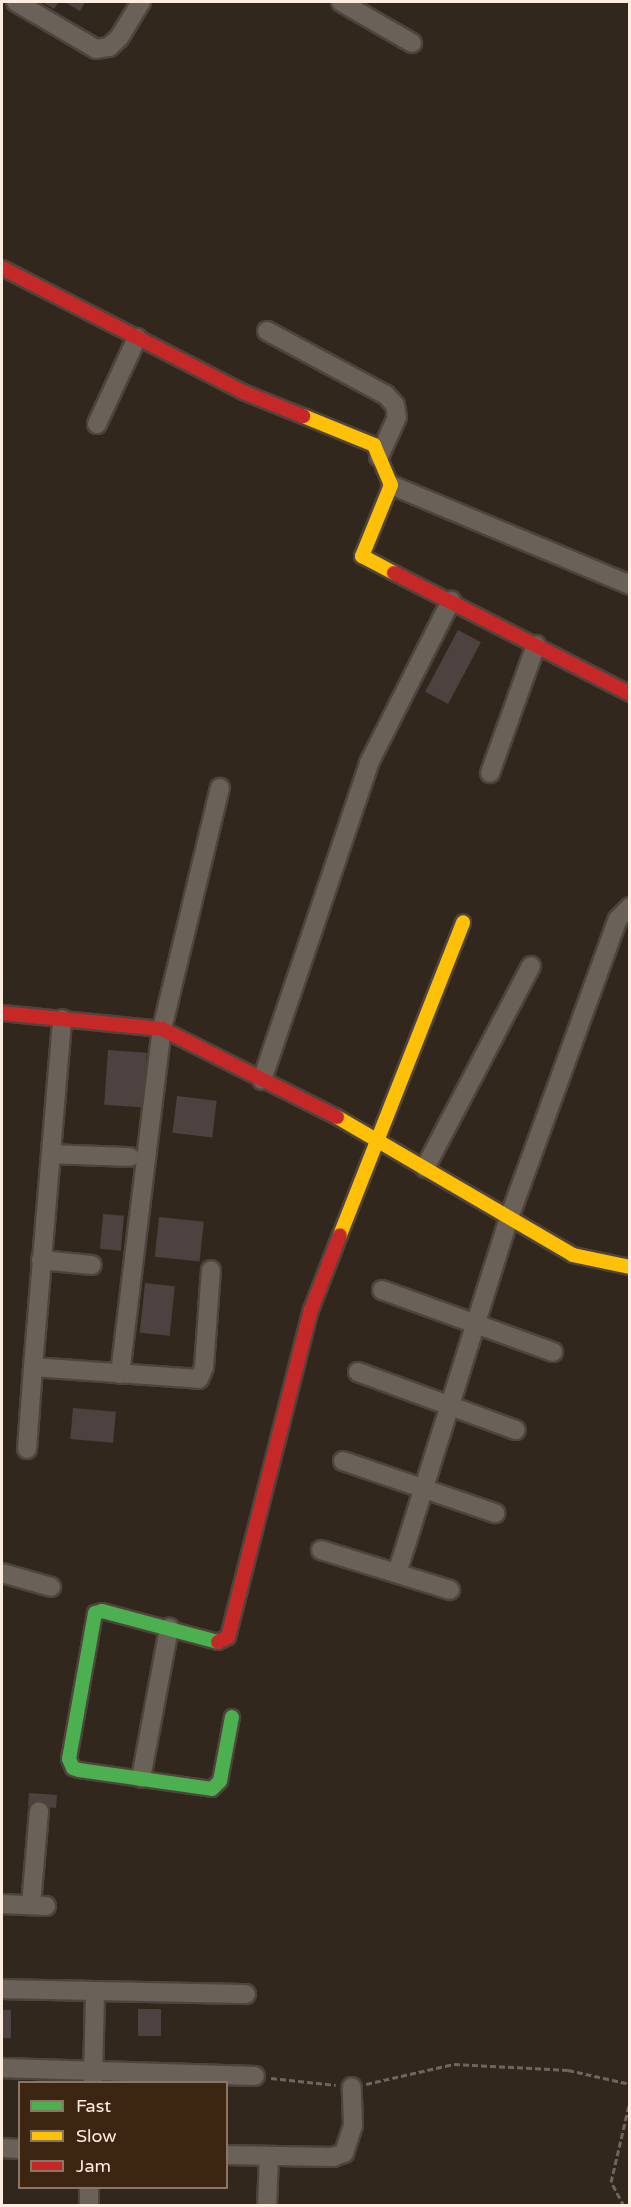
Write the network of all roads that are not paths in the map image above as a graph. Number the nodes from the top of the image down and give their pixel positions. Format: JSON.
{"nodes":[{"id":1,"x":19,"y":2,"type":"edge"},
{"id":2,"x":141,"y":2,"type":"edge"},
{"id":3,"x":341,"y":2,"type":"edge"},
{"id":4,"x":411,"y":44,"type":"dead end"},
{"id":5,"x":2,"y":268,"type":"edge"},
{"id":6,"x":267,"y":331,"type":"dead end"},
{"id":7,"x":137,"y":338,"type":"junction"},
{"id":8,"x":97,"y":424,"type":"dead end"},
{"id":9,"x":379,"y":457,"type":"junction"},
{"id":10,"x":392,"y":484,"type":"junction"},
{"id":11,"x":630,"y":585,"type":"edge"},
{"id":12,"x":451,"y":601,"type":"junction"},
{"id":13,"x":536,"y":645,"type":"junction"},
{"id":14,"x":630,"y":694,"type":"edge"},
{"id":15,"x":490,"y":772,"type":"dead end"},
{"id":16,"x":220,"y":788,"type":"dead end"},
{"id":17,"x":630,"y":907,"type":"edge"},
{"id":18,"x":463,"y":922,"type":"dead end"},
{"id":19,"x":531,"y":966,"type":"dead end"},
{"id":20,"x":2,"y":1013,"type":"edge"},
{"id":21,"x":62,"y":1019,"type":"junction"},
{"id":22,"x":162,"y":1029,"type":"junction"},
{"id":23,"x":262,"y":1080,"type":"junction"},
{"id":24,"x":376,"y":1139,"type":"junction"},
{"id":25,"x":51,"y":1154,"type":"junction"},
{"id":26,"x":130,"y":1157,"type":"dead end"},
{"id":27,"x":425,"y":1168,"type":"junction"},
{"id":28,"x":509,"y":1218,"type":"junction"},
{"id":29,"x":41,"y":1260,"type":"junction"},
{"id":30,"x":92,"y":1264,"type":"dead end"},
{"id":31,"x":630,"y":1267,"type":"edge"},
{"id":32,"x":211,"y":1270,"type":"dead end"},
{"id":33,"x":382,"y":1290,"type":"dead end"},
{"id":34,"x":475,"y":1324,"type":"junction"},
{"id":35,"x":553,"y":1352,"type":"dead end"},
{"id":36,"x":33,"y":1367,"type":"junction"},
{"id":37,"x":358,"y":1372,"type":"dead end"},
{"id":38,"x":120,"y":1374,"type":"junction"},
{"id":39,"x":450,"y":1406,"type":"junction"},
{"id":40,"x":516,"y":1430,"type":"dead end"},
{"id":41,"x":27,"y":1449,"type":"dead end"},
{"id":42,"x":343,"y":1461,"type":"dead end"},
{"id":43,"x":423,"y":1488,"type":"junction"},
{"id":44,"x":495,"y":1513,"type":"dead end"},
{"id":45,"x":321,"y":1550,"type":"dead end"},
{"id":46,"x":2,"y":1573,"type":"edge"},
{"id":47,"x":397,"y":1573,"type":"junction"},
{"id":48,"x":51,"y":1587,"type":"dead end"},
{"id":49,"x":450,"y":1590,"type":"dead end"},
{"id":50,"x":169,"y":1628,"type":"junction"},
{"id":51,"x":232,"y":1717,"type":"dead end"},
{"id":52,"x":141,"y":1778,"type":"junction"},
{"id":53,"x":39,"y":1811,"type":"dead end"},
{"id":54,"x":2,"y":1904,"type":"edge"},
{"id":55,"x":2,"y":1989,"type":"edge"},
{"id":56,"x":95,"y":1991,"type":"junction"},
{"id":57,"x":246,"y":1994,"type":"dead end"},
{"id":58,"x":2,"y":2068,"type":"edge"},
{"id":59,"x":93,"y":2076,"type":"edge"},
{"id":60,"x":255,"y":2076,"type":"road end"},
{"id":61,"x":351,"y":2087,"type":"road end"},
{"id":62,"x":2,"y":2148,"type":"edge"},
{"id":63,"x":18,"y":2149,"type":"edge"},
{"id":64,"x":228,"y":2155,"type":"edge"},
{"id":65,"x":269,"y":2156,"type":"junction"},
{"id":66,"x":89,"y":2189,"type":"edge"},
{"id":67,"x":89,"y":2205,"type":"edge"},
{"id":68,"x":267,"y":2205,"type":"edge"}],
"edges":[{"from":1,"to":2,"type":"street"},
{"from":3,"to":4,"type":"street"},
{"from":5,"to":7,"type":"street"},
{"from":6,"to":9,"type":"street"},
{"from":7,"to":8,"type":"street"},
{"from":7,"to":9,"type":"street"},
{"from":9,"to":10,"type":"street"},
{"from":10,"to":11,"type":"street"},
{"from":10,"to":12,"type":"street"},
{"from":12,"to":13,"type":"street"},
{"from":12,"to":23,"type":"street"},
{"from":13,"to":14,"type":"street"},
{"from":13,"to":15,"type":"street"},
{"from":16,"to":22,"type":"street"},
{"from":17,"to":28,"type":"street"},
{"from":18,"to":24,"type":"street"},
{"from":19,"to":27,"type":"street"},
{"from":20,"to":21,"type":"street"},
{"from":21,"to":22,"type":"street"},
{"from":21,"to":25,"type":"street"},
{"from":22,"to":23,"type":"street"},
{"from":22,"to":38,"type":"street"},
{"from":23,"to":24,"type":"street"},
{"from":24,"to":27,"type":"street"},
{"from":24,"to":50,"type":"street"},
{"from":25,"to":26,"type":"street"},
{"from":25,"to":29,"type":"street"},
{"from":27,"to":28,"type":"street"},
{"from":28,"to":31,"type":"street"},
{"from":28,"to":34,"type":"street"},
{"from":29,"to":30,"type":"street"},
{"from":29,"to":36,"type":"street"},
{"from":32,"to":38,"type":"street"},
{"from":33,"to":34,"type":"street"},
{"from":34,"to":35,"type":"street"},
{"from":34,"to":39,"type":"street"},
{"from":36,"to":38,"type":"street"},
{"from":36,"to":41,"type":"street"},
{"from":37,"to":39,"type":"street"},
{"from":39,"to":40,"type":"street"},
{"from":39,"to":43,"type":"street"},
{"from":42,"to":43,"type":"street"},
{"from":43,"to":44,"type":"street"},
{"from":43,"to":47,"type":"street"},
{"from":45,"to":47,"type":"street"},
{"from":46,"to":48,"type":"street"},
{"from":47,"to":49,"type":"street"},
{"from":50,"to":52,"type":"street"},
{"from":50,"to":52,"type":"street"},
{"from":51,"to":52,"type":"street"},
{"from":53,"to":54,"type":"street"},
{"from":55,"to":56,"type":"street"},
{"from":56,"to":57,"type":"street"},
{"from":56,"to":59,"type":"street"},
{"from":58,"to":59,"type":"street"},
{"from":59,"to":60,"type":"street"},
{"from":61,"to":65,"type":"street"},
{"from":62,"to":63,"type":"street"},
{"from":64,"to":65,"type":"street"},
{"from":65,"to":68,"type":"street"},
{"from":66,"to":67,"type":"street"}]}
